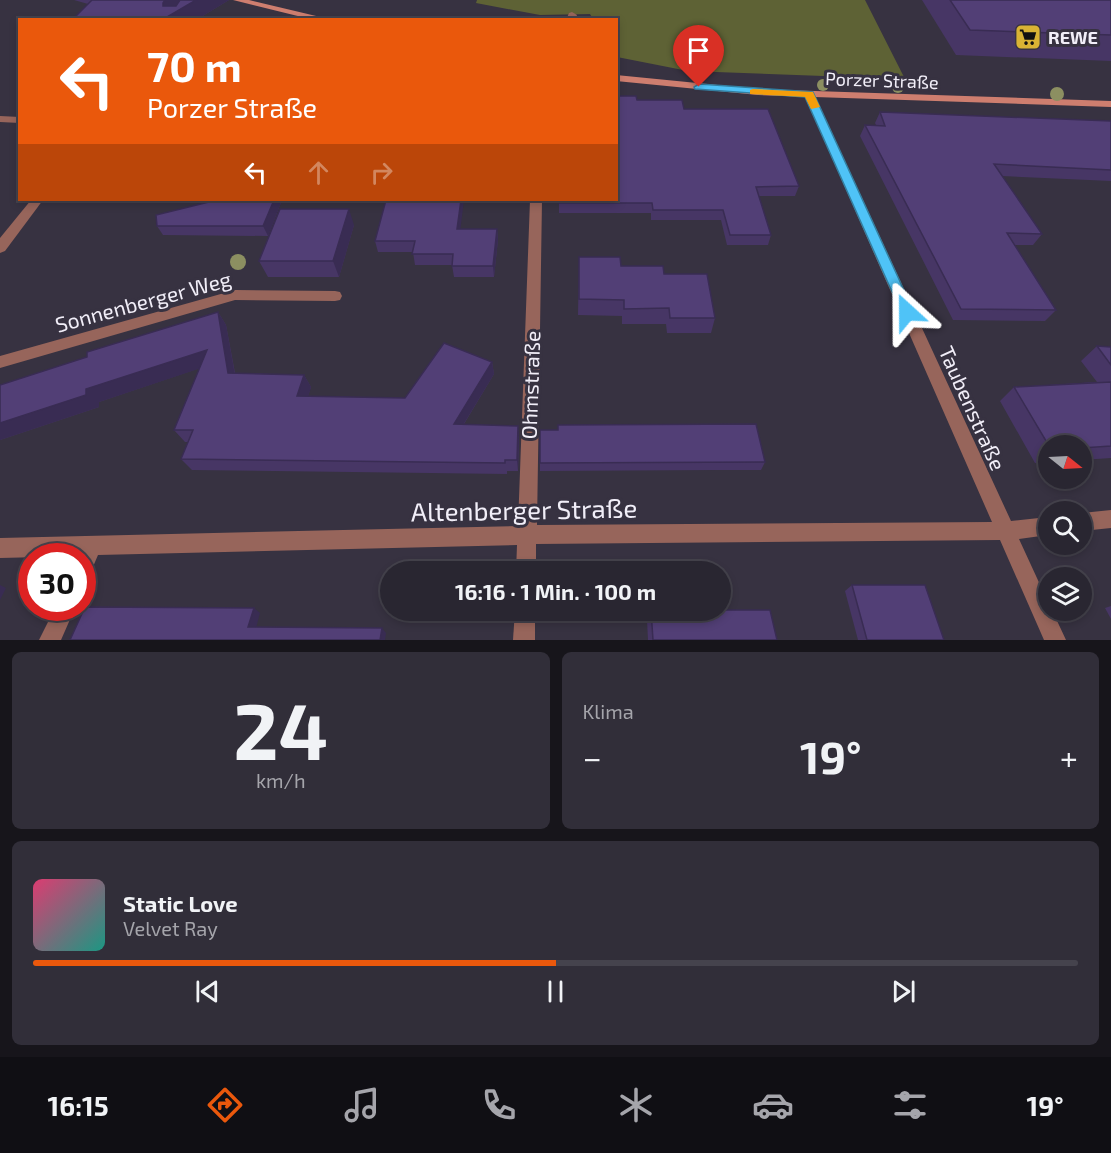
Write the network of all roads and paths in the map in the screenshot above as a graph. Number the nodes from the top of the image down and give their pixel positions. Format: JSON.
{"nodes":[{"id":1,"x":244,"y":1,"type":"edge"},
{"id":2,"x":320,"y":18,"type":"edge"},
{"id":3,"x":618,"y":78,"type":"edge"},
{"id":4,"x":809,"y":94,"type":"junction"},
{"id":5,"x":1111,"y":104,"type":"edge"},
{"id":6,"x":0,"y":118,"type":"edge"},
{"id":7,"x":18,"y":120,"type":"edge"},
{"id":8,"x":36,"y":201,"type":"edge"},
{"id":9,"x":536,"y":201,"type":"edge"},
{"id":10,"x":0,"y":248,"type":"edge"},
{"id":11,"x":335,"y":296,"type":"dead end"},
{"id":12,"x":0,"y":362,"type":"edge"},
{"id":13,"x":1111,"y":519,"type":"edge"},
{"id":14,"x":1092,"y":521,"type":"edge"},
{"id":15,"x":1038,"y":527,"type":"edge"},
{"id":16,"x":1005,"y":531,"type":"junction"},
{"id":17,"x":526,"y":535,"type":"junction"},
{"id":18,"x":96,"y":545,"type":"edge"},
{"id":19,"x":18,"y":547,"type":"edge"},
{"id":20,"x":0,"y":548,"type":"edge"},
{"id":21,"x":526,"y":561,"type":"edge"},
{"id":22,"x":59,"y":621,"type":"edge"},
{"id":23,"x":525,"y":621,"type":"edge"},
{"id":24,"x":50,"y":640,"type":"edge"},
{"id":25,"x":524,"y":640,"type":"edge"},
{"id":26,"x":1055,"y":640,"type":"edge"}],
"edges":[{"from":1,"to":2,"type":"main road"},
{"from":3,"to":4,"type":"main road","name":"Porzer Straße"},
{"from":4,"to":5,"type":"main road","name":"Porzer Straße"},
{"from":4,"to":16,"type":"street","name":"Taubenstraße"},
{"from":6,"to":7,"type":"street"},
{"from":8,"to":10,"type":"street"},
{"from":9,"to":17,"type":"street","name":"Ohmstraße"},
{"from":11,"to":12,"type":"street","name":"Sonnenberger Weg"},
{"from":13,"to":14,"type":"street"},
{"from":15,"to":16,"type":"street","name":"Altenberger Straße"},
{"from":16,"to":17,"type":"street","name":"Altenberger Straße"},
{"from":16,"to":26,"type":"street","name":"Taubenstraße"},
{"from":17,"to":18,"type":"street","name":"Altenberger Straße"},
{"from":17,"to":21,"type":"street","name":"Ohmstraße"},
{"from":19,"to":20,"type":"street","name":"Altenberger Straße"},
{"from":22,"to":24,"type":"street"},
{"from":23,"to":25,"type":"street"}]}
